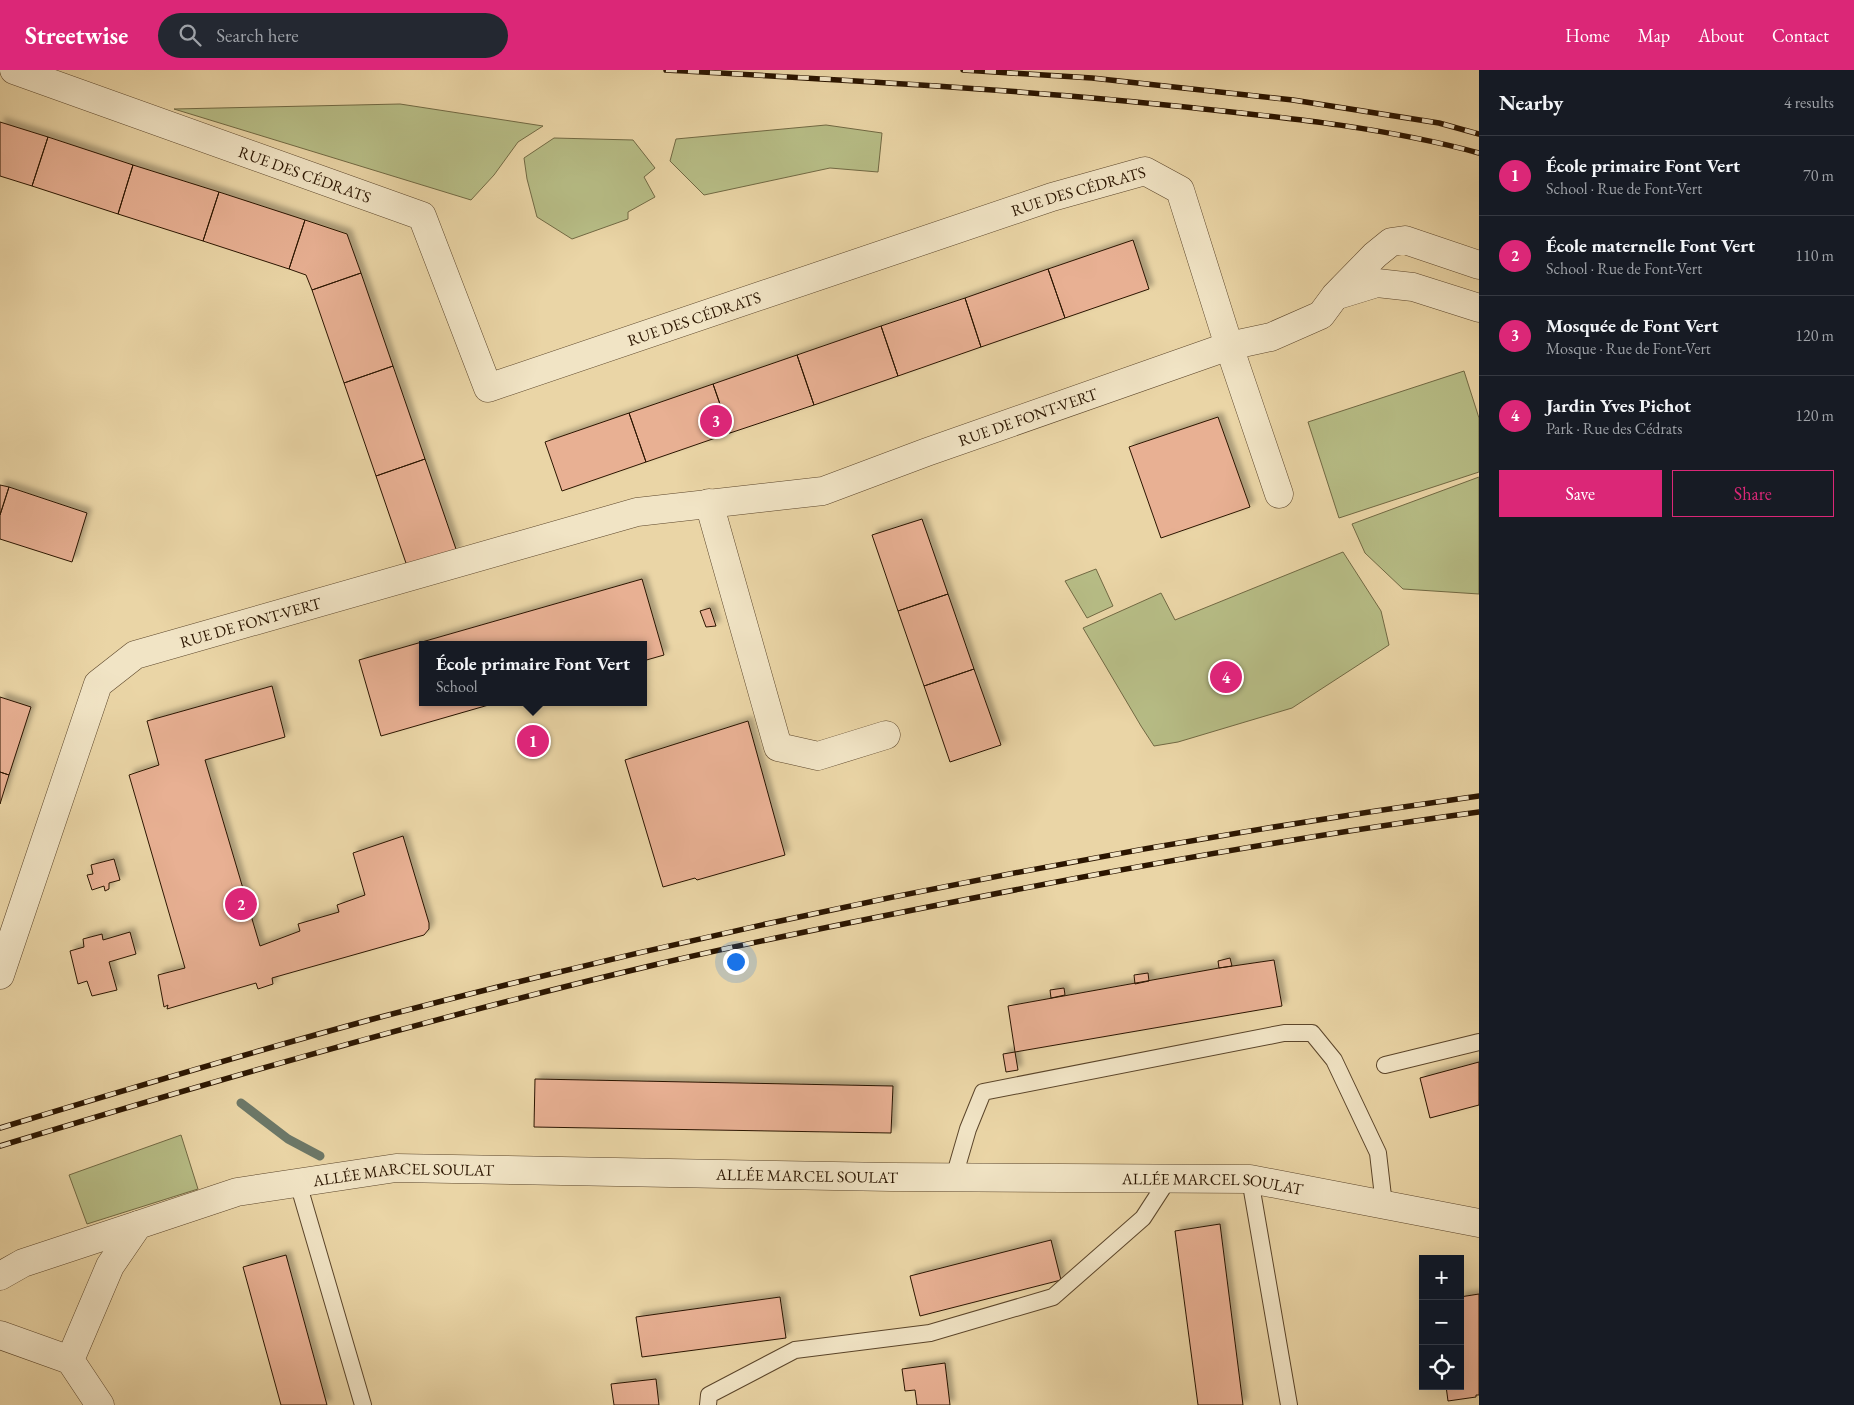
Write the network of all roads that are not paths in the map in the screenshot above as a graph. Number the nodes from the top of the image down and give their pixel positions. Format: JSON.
{"nodes":[{"id":1,"x":14,"y":70,"type":"edge"},
{"id":2,"x":1479,"y":265,"type":"edge"},
{"id":3,"x":1335,"y":296,"type":"junction"},
{"id":4,"x":1479,"y":308,"type":"edge"},
{"id":5,"x":1229,"y":346,"type":"junction"},
{"id":6,"x":1279,"y":494,"type":"dead end"},
{"id":7,"x":709,"y":504,"type":"junction"},
{"id":8,"x":886,"y":735,"type":"dead end"},
{"id":9,"x":0,"y":975,"type":"edge"},
{"id":10,"x":1479,"y":1042,"type":"edge"},
{"id":11,"x":1385,"y":1065,"type":"dead end"},
{"id":12,"x":954,"y":1177,"type":"junction"},
{"id":13,"x":1169,"y":1178,"type":"junction"},
{"id":14,"x":1250,"y":1179,"type":"junction"},
{"id":15,"x":298,"y":1183,"type":"junction"},
{"id":16,"x":1384,"y":1204,"type":"junction"},
{"id":17,"x":1479,"y":1223,"type":"edge"},
{"id":18,"x":138,"y":1225,"type":"junction"},
{"id":19,"x":0,"y":1276,"type":"edge"},
{"id":20,"x":0,"y":1335,"type":"edge"},
{"id":21,"x":70,"y":1360,"type":"junction"},
{"id":22,"x":100,"y":1405,"type":"edge"},
{"id":23,"x":363,"y":1405,"type":"edge"},
{"id":24,"x":708,"y":1405,"type":"edge"},
{"id":25,"x":1289,"y":1405,"type":"edge"}],
"edges":[{"from":1,"to":5,"type":"street","name":"RUE DES CÉDRATS"},
{"from":2,"to":3,"type":"street","name":"RUE DE FONT-VERT"},
{"from":3,"to":4,"type":"street"},
{"from":3,"to":5,"type":"street","name":"RUE DE FONT-VERT"},
{"from":5,"to":6,"type":"street","name":"RUE DES CÉDRATS"},
{"from":5,"to":7,"type":"street","name":"RUE DE FONT-VERT"},
{"from":7,"to":8,"type":"street"},
{"from":7,"to":9,"type":"street","name":"RUE DE FONT-VERT"},
{"from":10,"to":11,"type":"lane"},
{"from":12,"to":13,"type":"street","name":"ALLÉE MARCEL SOULAT"},
{"from":12,"to":15,"type":"street","name":"ALLÉE MARCEL SOULAT"},
{"from":12,"to":16,"type":"lane"},
{"from":13,"to":14,"type":"street","name":"ALLÉE MARCEL SOULAT"},
{"from":13,"to":24,"type":"lane"},
{"from":14,"to":16,"type":"street","name":"ALLÉE MARCEL SOULAT"},
{"from":14,"to":25,"type":"lane"},
{"from":15,"to":18,"type":"street","name":"ALLÉE MARCEL SOULAT"},
{"from":15,"to":23,"type":"lane"},
{"from":16,"to":17,"type":"street","name":"ALLÉE MARCEL SOULAT"},
{"from":18,"to":19,"type":"street","name":"ALLÉE MARCEL SOULAT"},
{"from":18,"to":21,"type":"street"},
{"from":20,"to":21,"type":"street"},
{"from":21,"to":22,"type":"street"}]}
